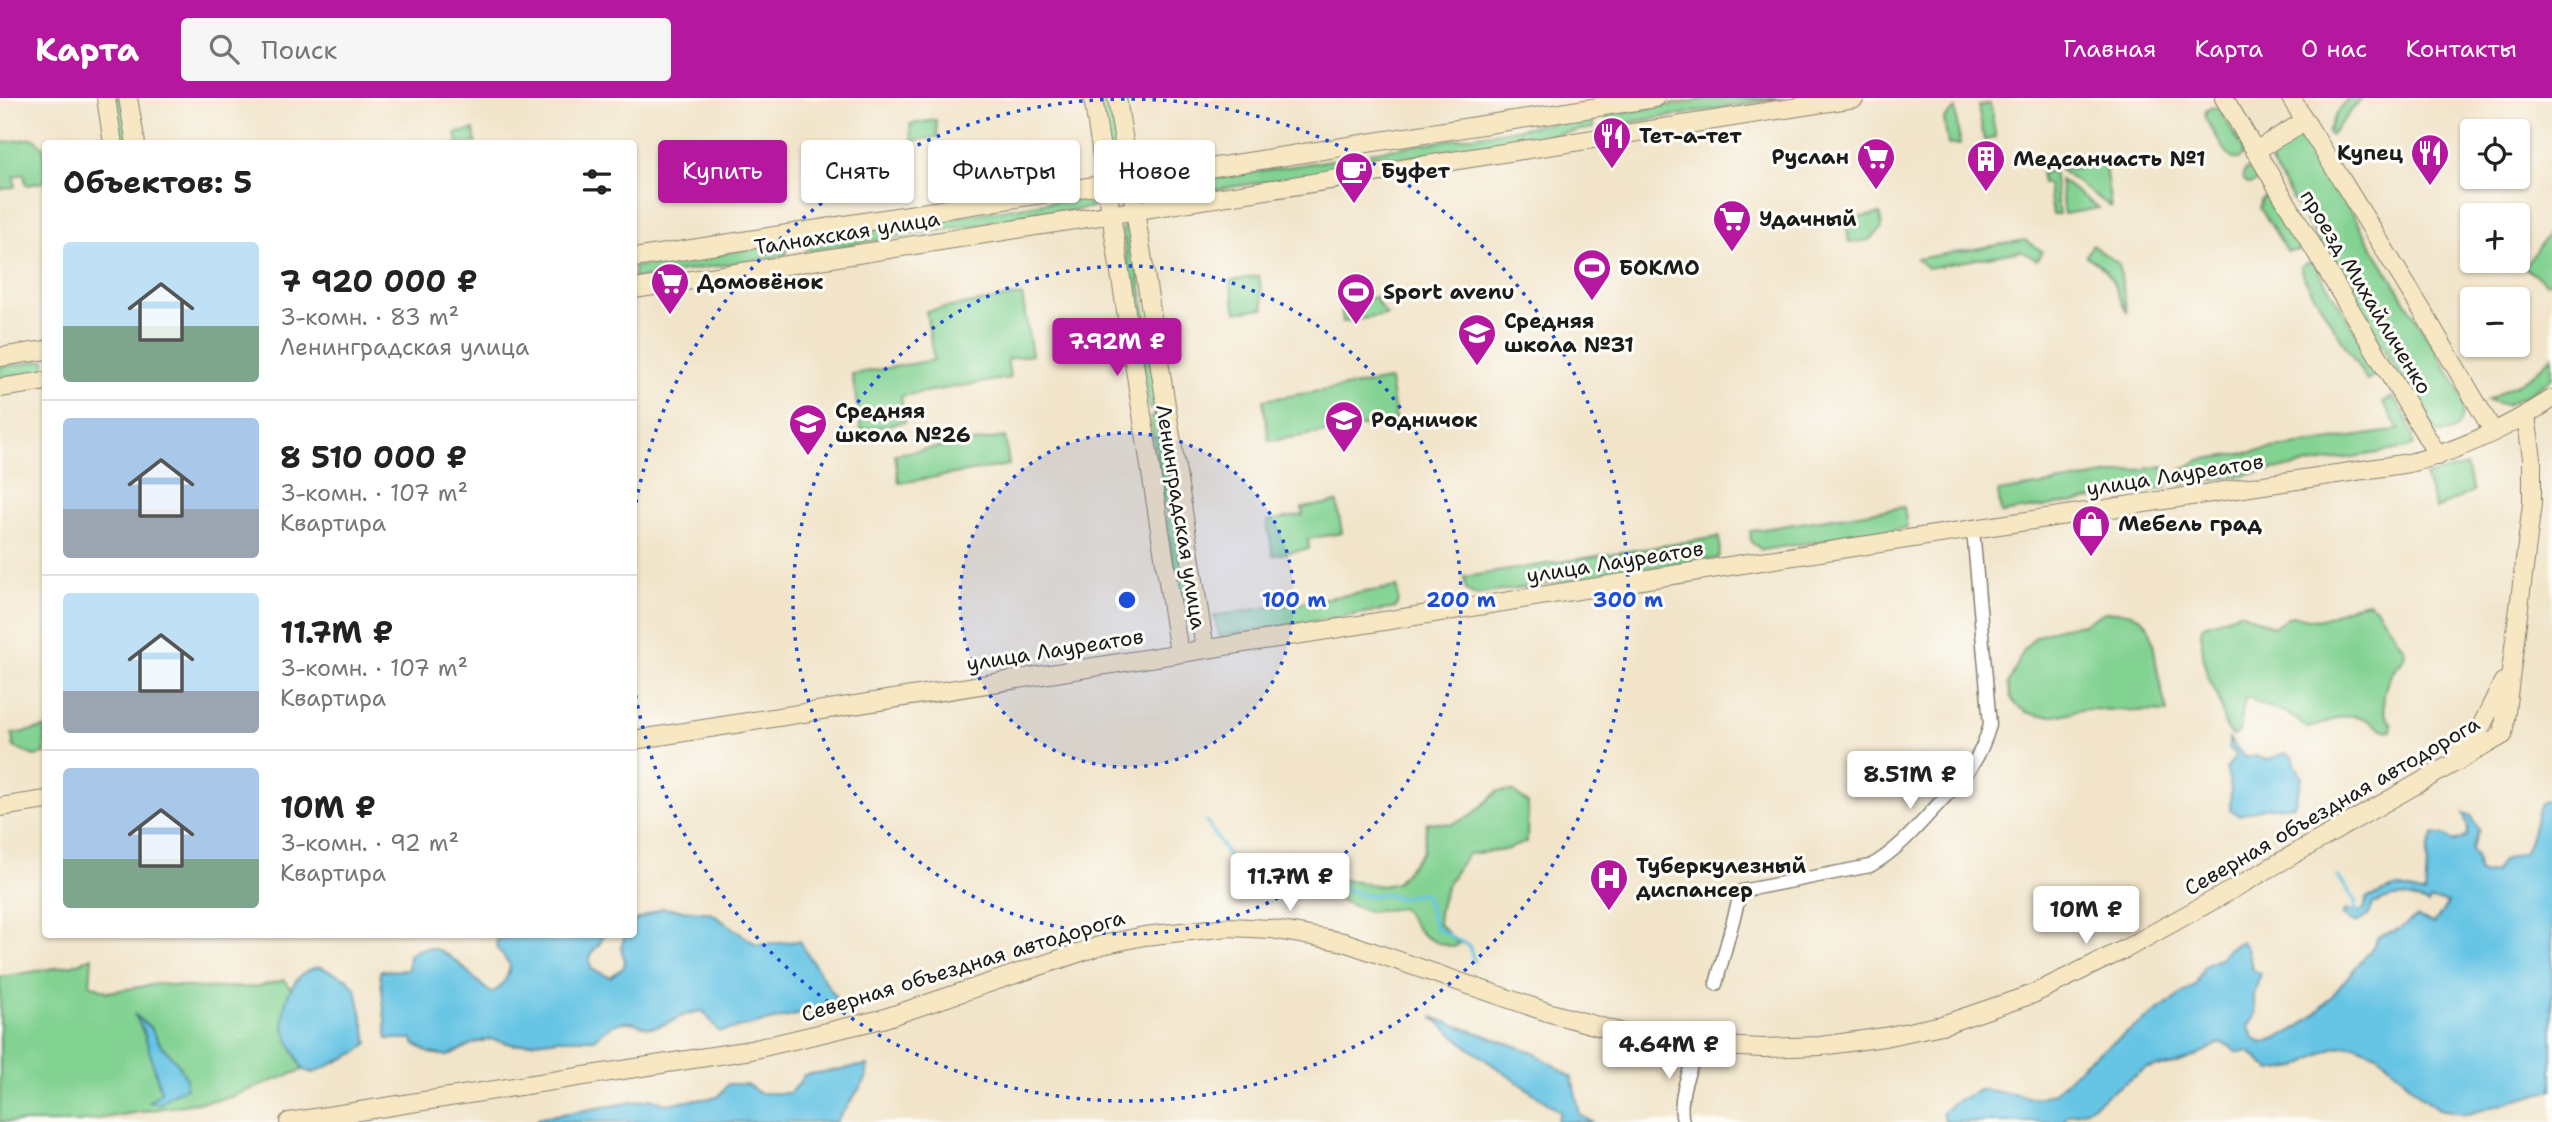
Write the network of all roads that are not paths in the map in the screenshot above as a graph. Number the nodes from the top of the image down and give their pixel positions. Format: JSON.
{"nodes":[{"id":1,"x":106,"y":98,"type":"edge"},
{"id":2,"x":128,"y":98,"type":"edge"},
{"id":3,"x":1093,"y":98,"type":"edge"},
{"id":4,"x":1117,"y":98,"type":"edge"},
{"id":5,"x":1655,"y":98,"type":"edge"},
{"id":6,"x":1855,"y":98,"type":"edge"},
{"id":7,"x":2224,"y":98,"type":"edge"},
{"id":8,"x":2291,"y":98,"type":"edge"},
{"id":9,"x":2305,"y":121,"type":"junction"},
{"id":10,"x":112,"y":140,"type":"edge"},
{"id":11,"x":135,"y":140,"type":"edge"},
{"id":12,"x":1099,"y":140,"type":"edge"},
{"id":13,"x":1124,"y":140,"type":"edge"},
{"id":14,"x":2255,"y":151,"type":"junction"},
{"id":15,"x":1215,"y":167,"type":"edge"},
{"id":16,"x":1094,"y":186,"type":"edge"},
{"id":17,"x":1109,"y":203,"type":"edge"},
{"id":18,"x":1134,"y":203,"type":"edge"},
{"id":19,"x":1135,"y":211,"type":"junction"},
{"id":20,"x":1111,"y":215,"type":"junction"},
{"id":21,"x":637,"y":258,"type":"edge"},
{"id":22,"x":637,"y":289,"type":"edge"},
{"id":23,"x":42,"y":351,"type":"edge"},
{"id":24,"x":0,"y":357,"type":"edge"},
{"id":25,"x":42,"y":383,"type":"edge"},
{"id":26,"x":0,"y":388,"type":"edge"},
{"id":27,"x":2552,"y":399,"type":"edge"},
{"id":28,"x":2526,"y":416,"type":"junction"},
{"id":29,"x":2493,"y":431,"type":"junction"},
{"id":30,"x":2438,"y":456,"type":"junction"},
{"id":31,"x":1973,"y":529,"type":"junction"},
{"id":32,"x":1205,"y":649,"type":"junction"},
{"id":33,"x":1179,"y":653,"type":"junction"},
{"id":34,"x":637,"y":740,"type":"edge"},
{"id":35,"x":42,"y":801,"type":"edge"},
{"id":36,"x":0,"y":807,"type":"edge"},
{"id":37,"x":1716,"y":984,"type":"dead end"},
{"id":38,"x":1699,"y":1045,"type":"junction"},
{"id":39,"x":289,"y":1122,"type":"edge"},
{"id":40,"x":1683,"y":1122,"type":"edge"}],
"edges":[{"from":1,"to":10,"type":"street"},
{"from":2,"to":11,"type":"street"},
{"from":3,"to":12,"type":"street","name":"Ленинградская улица"},
{"from":4,"to":13,"type":"street","name":"Ленинградская улица"},
{"from":5,"to":15,"type":"street","name":"Талнахская улица"},
{"from":6,"to":19,"type":"street","name":"Талнахская улица"},
{"from":7,"to":14,"type":"street","name":"проезд Михайличенко"},
{"from":8,"to":9,"type":"street","name":"проезд Михайличенко"},
{"from":9,"to":14,"type":"street"},
{"from":9,"to":29,"type":"street","name":"проезд Михайличенко"},
{"from":14,"to":30,"type":"street","name":"проезд Михайличенко"},
{"from":16,"to":21,"type":"street","name":"Талнахская улица"},
{"from":17,"to":20,"type":"street","name":"Ленинградская улица"},
{"from":18,"to":19,"type":"street","name":"Ленинградская улица"},
{"from":19,"to":20,"type":"street","name":"Талнахская улица"},
{"from":19,"to":32,"type":"street","name":"Ленинградская улица"},
{"from":20,"to":22,"type":"street","name":"Талнахская улица"},
{"from":20,"to":33,"type":"street","name":"Ленинградская улица"},
{"from":23,"to":24,"type":"street"},
{"from":25,"to":26,"type":"street"},
{"from":27,"to":28,"type":"street","name":"улица Лауреатов"},
{"from":28,"to":29,"type":"street","name":"улица Лауреатов"},
{"from":28,"to":38,"type":"street","name":"Северная объездная автодорога"},
{"from":29,"to":30,"type":"street","name":"улица Лауреатов"},
{"from":30,"to":31,"type":"street","name":"улица Лауреатов"},
{"from":31,"to":32,"type":"street","name":"улица Лауреатов"},
{"from":31,"to":37,"type":"street"},
{"from":32,"to":33,"type":"street","name":"улица Лауреатов"},
{"from":33,"to":34,"type":"street","name":"улица Лауреатов"},
{"from":35,"to":36,"type":"street"},
{"from":38,"to":39,"type":"street","name":"Северная объездная автодорога"},
{"from":38,"to":40,"type":"street"}]}
